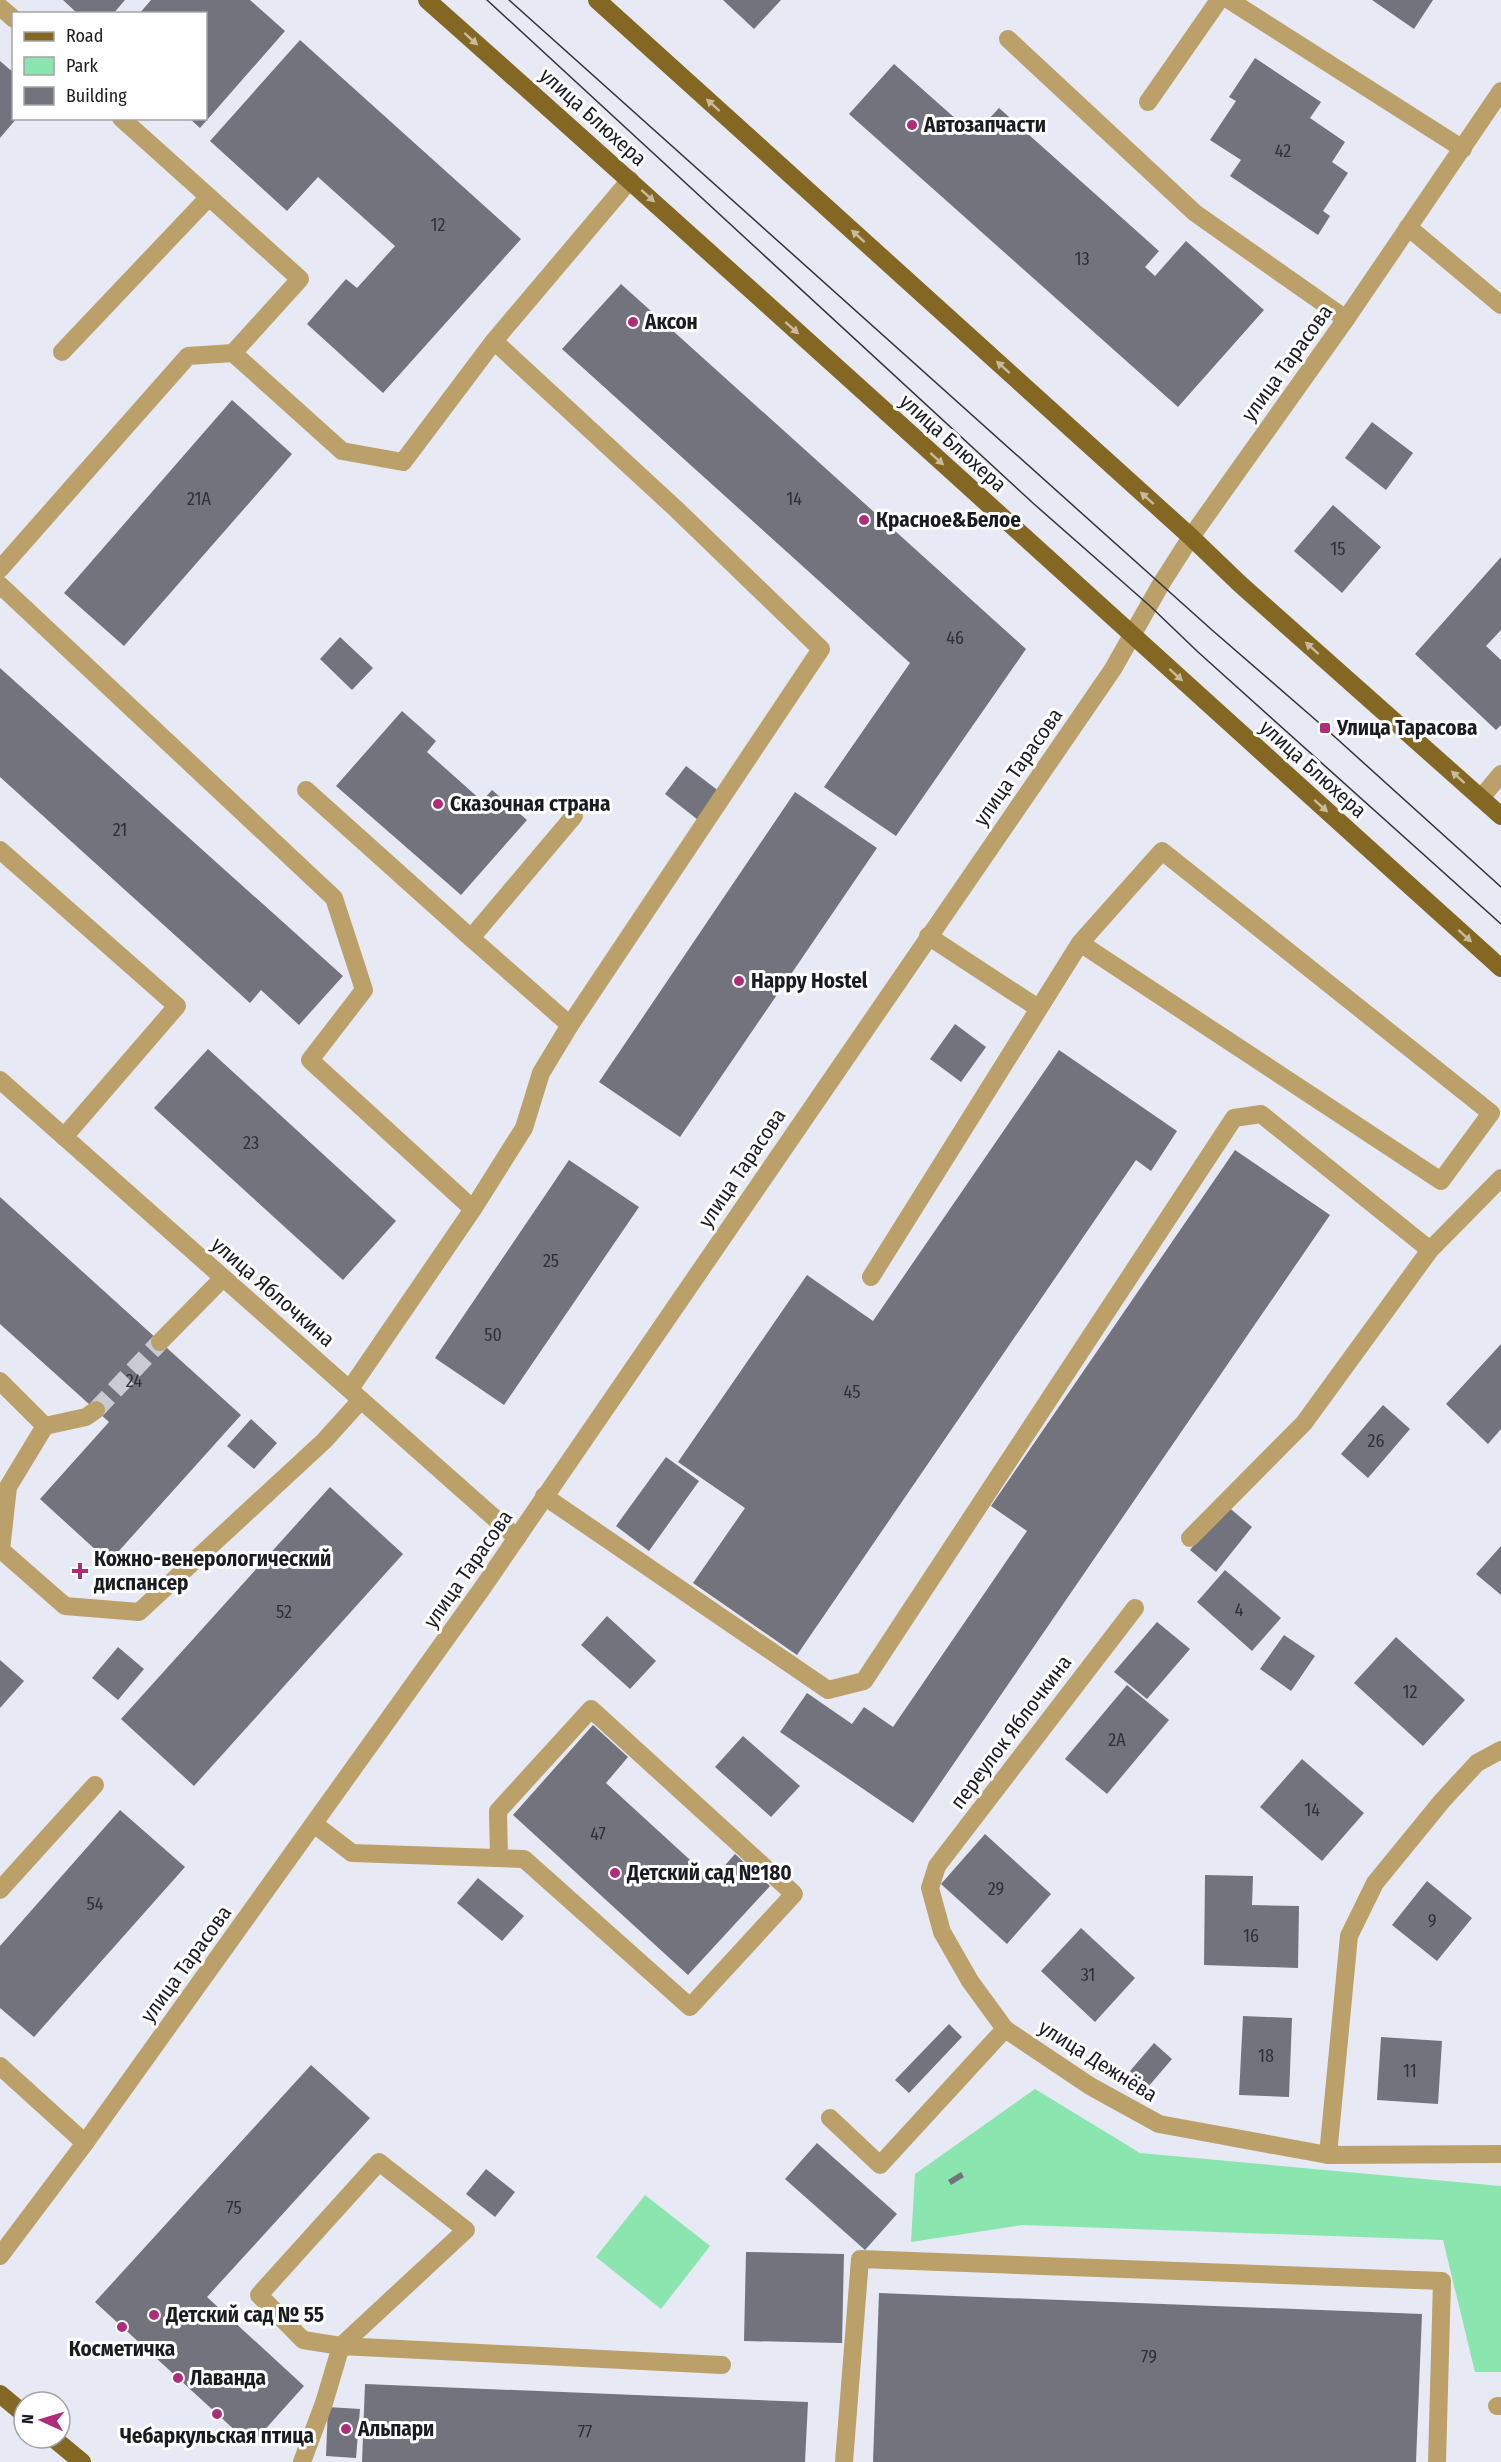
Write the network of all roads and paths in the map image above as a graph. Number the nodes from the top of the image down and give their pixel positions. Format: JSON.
{"nodes":[{"id":1,"x":428,"y":0,"type":"edge"},
{"id":2,"x":597,"y":0,"type":"edge"},
{"id":3,"x":1219,"y":0,"type":"edge"},
{"id":4,"x":1229,"y":0,"type":"edge"},
{"id":5,"x":0,"y":7,"type":"edge"},
{"id":6,"x":12,"y":17,"type":"edge"},
{"id":7,"x":1008,"y":39,"type":"dead end"},
{"id":8,"x":1501,"y":91,"type":"edge"},
{"id":9,"x":1148,"y":102,"type":"dead end"},
{"id":10,"x":123,"y":120,"type":"edge"},
{"id":11,"x":1463,"y":148,"type":"junction"},
{"id":12,"x":630,"y":180,"type":"junction"},
{"id":13,"x":209,"y":197,"type":"junction"},
{"id":14,"x":1408,"y":226,"type":"junction"},
{"id":15,"x":1501,"y":305,"type":"edge"},
{"id":16,"x":1346,"y":319,"type":"junction"},
{"id":17,"x":494,"y":341,"type":"junction"},
{"id":18,"x":62,"y":352,"type":"dead end"},
{"id":19,"x":233,"y":353,"type":"junction"},
{"id":20,"x":1191,"y":537,"type":"junction"},
{"id":21,"x":0,"y":569,"type":"edge"},
{"id":22,"x":0,"y":585,"type":"edge"},
{"id":23,"x":1132,"y":636,"type":"junction"},
{"id":24,"x":1501,"y":774,"type":"edge"},
{"id":25,"x":306,"y":790,"type":"dead end"},
{"id":26,"x":1481,"y":798,"type":"junction"},
{"id":27,"x":574,"y":816,"type":"dead end"},
{"id":28,"x":1501,"y":816,"type":"edge"},
{"id":29,"x":0,"y":850,"type":"edge"},
{"id":30,"x":928,"y":936,"type":"junction"},
{"id":31,"x":471,"y":938,"type":"junction"},
{"id":32,"x":1080,"y":943,"type":"junction"},
{"id":33,"x":1501,"y":968,"type":"edge"},
{"id":34,"x":1038,"y":1008,"type":"junction"},
{"id":35,"x":570,"y":1025,"type":"junction"},
{"id":36,"x":0,"y":1080,"type":"edge"},
{"id":37,"x":64,"y":1137,"type":"junction"},
{"id":38,"x":1501,"y":1178,"type":"edge"},
{"id":39,"x":473,"y":1209,"type":"junction"},
{"id":40,"x":1430,"y":1250,"type":"junction"},
{"id":41,"x":871,"y":1277,"type":"dead end"},
{"id":42,"x":223,"y":1278,"type":"junction"},
{"id":43,"x":160,"y":1342,"type":"tunnel mouth"},
{"id":44,"x":0,"y":1381,"type":"edge"},
{"id":45,"x":355,"y":1395,"type":"junction"},
{"id":46,"x":96,"y":1410,"type":"tunnel mouth"},
{"id":47,"x":45,"y":1426,"type":"junction"},
{"id":48,"x":544,"y":1497,"type":"junction"},
{"id":49,"x":517,"y":1538,"type":"junction"},
{"id":50,"x":1190,"y":1538,"type":"dead end"},
{"id":51,"x":1135,"y":1608,"type":"dead end"},
{"id":52,"x":1501,"y":1750,"type":"edge"},
{"id":53,"x":95,"y":1785,"type":"dead end"},
{"id":54,"x":314,"y":1824,"type":"junction"},
{"id":55,"x":499,"y":1858,"type":"junction"},
{"id":56,"x":930,"y":1888,"type":"joint"},
{"id":57,"x":0,"y":1890,"type":"edge"},
{"id":58,"x":1005,"y":2029,"type":"junction"},
{"id":59,"x":0,"y":2066,"type":"edge"},
{"id":60,"x":830,"y":2118,"type":"dead end"},
{"id":61,"x":85,"y":2143,"type":"junction"},
{"id":62,"x":1501,"y":2154,"type":"edge"},
{"id":63,"x":1328,"y":2155,"type":"junction"},
{"id":64,"x":0,"y":2256,"type":"edge"},
{"id":65,"x":341,"y":2346,"type":"junction"},
{"id":66,"x":722,"y":2366,"type":"dead end"},
{"id":67,"x":0,"y":2394,"type":"edge"},
{"id":68,"x":12,"y":2404,"type":"edge"},
{"id":69,"x":68,"y":2450,"type":"edge"},
{"id":70,"x":82,"y":2462,"type":"edge"},
{"id":71,"x":302,"y":2462,"type":"edge"},
{"id":72,"x":844,"y":2462,"type":"edge"},
{"id":73,"x":1437,"y":2462,"type":"edge"}],
"edges":[{"from":1,"to":12,"type":"main road","name":"улица Блюхера","one_way":true},
{"from":20,"to":2,"type":"main road","one_way":true},
{"from":3,"to":9,"type":"street"},
{"from":4,"to":11,"type":"street"},
{"from":5,"to":6,"type":"street"},
{"from":7,"to":16,"type":"street"},
{"from":8,"to":11,"type":"street","name":"улица Тарасова"},
{"from":10,"to":13,"type":"street"},
{"from":11,"to":14,"type":"street","name":"улица Тарасова"},
{"from":12,"to":17,"type":"street"},
{"from":12,"to":23,"type":"main road","name":"улица Блюхера","one_way":true},
{"from":13,"to":18,"type":"street"},
{"from":13,"to":19,"type":"street"},
{"from":14,"to":15,"type":"street"},
{"from":14,"to":16,"type":"street","name":"улица Тарасова"},
{"from":16,"to":20,"type":"street","name":"улица Тарасова"},
{"from":17,"to":19,"type":"street"},
{"from":17,"to":35,"type":"street"},
{"from":19,"to":21,"type":"street"},
{"from":20,"to":23,"type":"street","name":"улица Тарасова"},
{"from":26,"to":20,"type":"main road","one_way":true},
{"from":22,"to":39,"type":"street"},
{"from":23,"to":30,"type":"street","name":"улица Тарасова"},
{"from":23,"to":33,"type":"main road","name":"улица Блюхера","one_way":true},
{"from":24,"to":26,"type":"street"},
{"from":25,"to":31,"type":"street"},
{"from":26,"to":28,"type":"main road"},
{"from":27,"to":31,"type":"street"},
{"from":29,"to":37,"type":"street"},
{"from":30,"to":34,"type":"street"},
{"from":30,"to":48,"type":"street","name":"улица Тарасова"},
{"from":31,"to":35,"type":"street"},
{"from":32,"to":32,"type":"street"},
{"from":32,"to":34,"type":"street"},
{"from":34,"to":41,"type":"street"},
{"from":35,"to":39,"type":"street"},
{"from":36,"to":37,"type":"street","name":"улица Яблочкина"},
{"from":37,"to":42,"type":"street","name":"улица Яблочкина"},
{"from":38,"to":40,"type":"street"},
{"from":39,"to":45,"type":"street"},
{"from":40,"to":48,"type":"street"},
{"from":40,"to":50,"type":"street"},
{"from":42,"to":43,"type":"street"},
{"from":42,"to":45,"type":"street","name":"улица Яблочкина"},
{"from":44,"to":47,"type":"street"},
{"from":45,"to":47,"type":"street"},
{"from":45,"to":49,"type":"street","name":"улица Яблочкина"},
{"from":46,"to":47,"type":"street"},
{"from":48,"to":49,"type":"street","name":"улица Тарасова"},
{"from":49,"to":54,"type":"street","name":"улица Тарасова"},
{"from":51,"to":56,"type":"street","name":"переулок Яблочкина"},
{"from":52,"to":63,"type":"street"},
{"from":53,"to":57,"type":"street"},
{"from":54,"to":55,"type":"street"},
{"from":54,"to":61,"type":"street","name":"улица Тарасова"},
{"from":55,"to":55,"type":"street"},
{"from":56,"to":58,"type":"street","name":"улица Дежнёва"},
{"from":58,"to":60,"type":"street"},
{"from":58,"to":63,"type":"street","name":"улица Дежнёва"},
{"from":59,"to":61,"type":"street"},
{"from":61,"to":64,"type":"street","name":"улица Тарасова"},
{"from":62,"to":63,"type":"street","name":"улица Дежнёва"},
{"from":65,"to":65,"type":"street"},
{"from":65,"to":66,"type":"street"},
{"from":65,"to":71,"type":"street"},
{"from":67,"to":68,"type":"main road"},
{"from":69,"to":70,"type":"main road"},
{"from":72,"to":73,"type":"street"}]}
